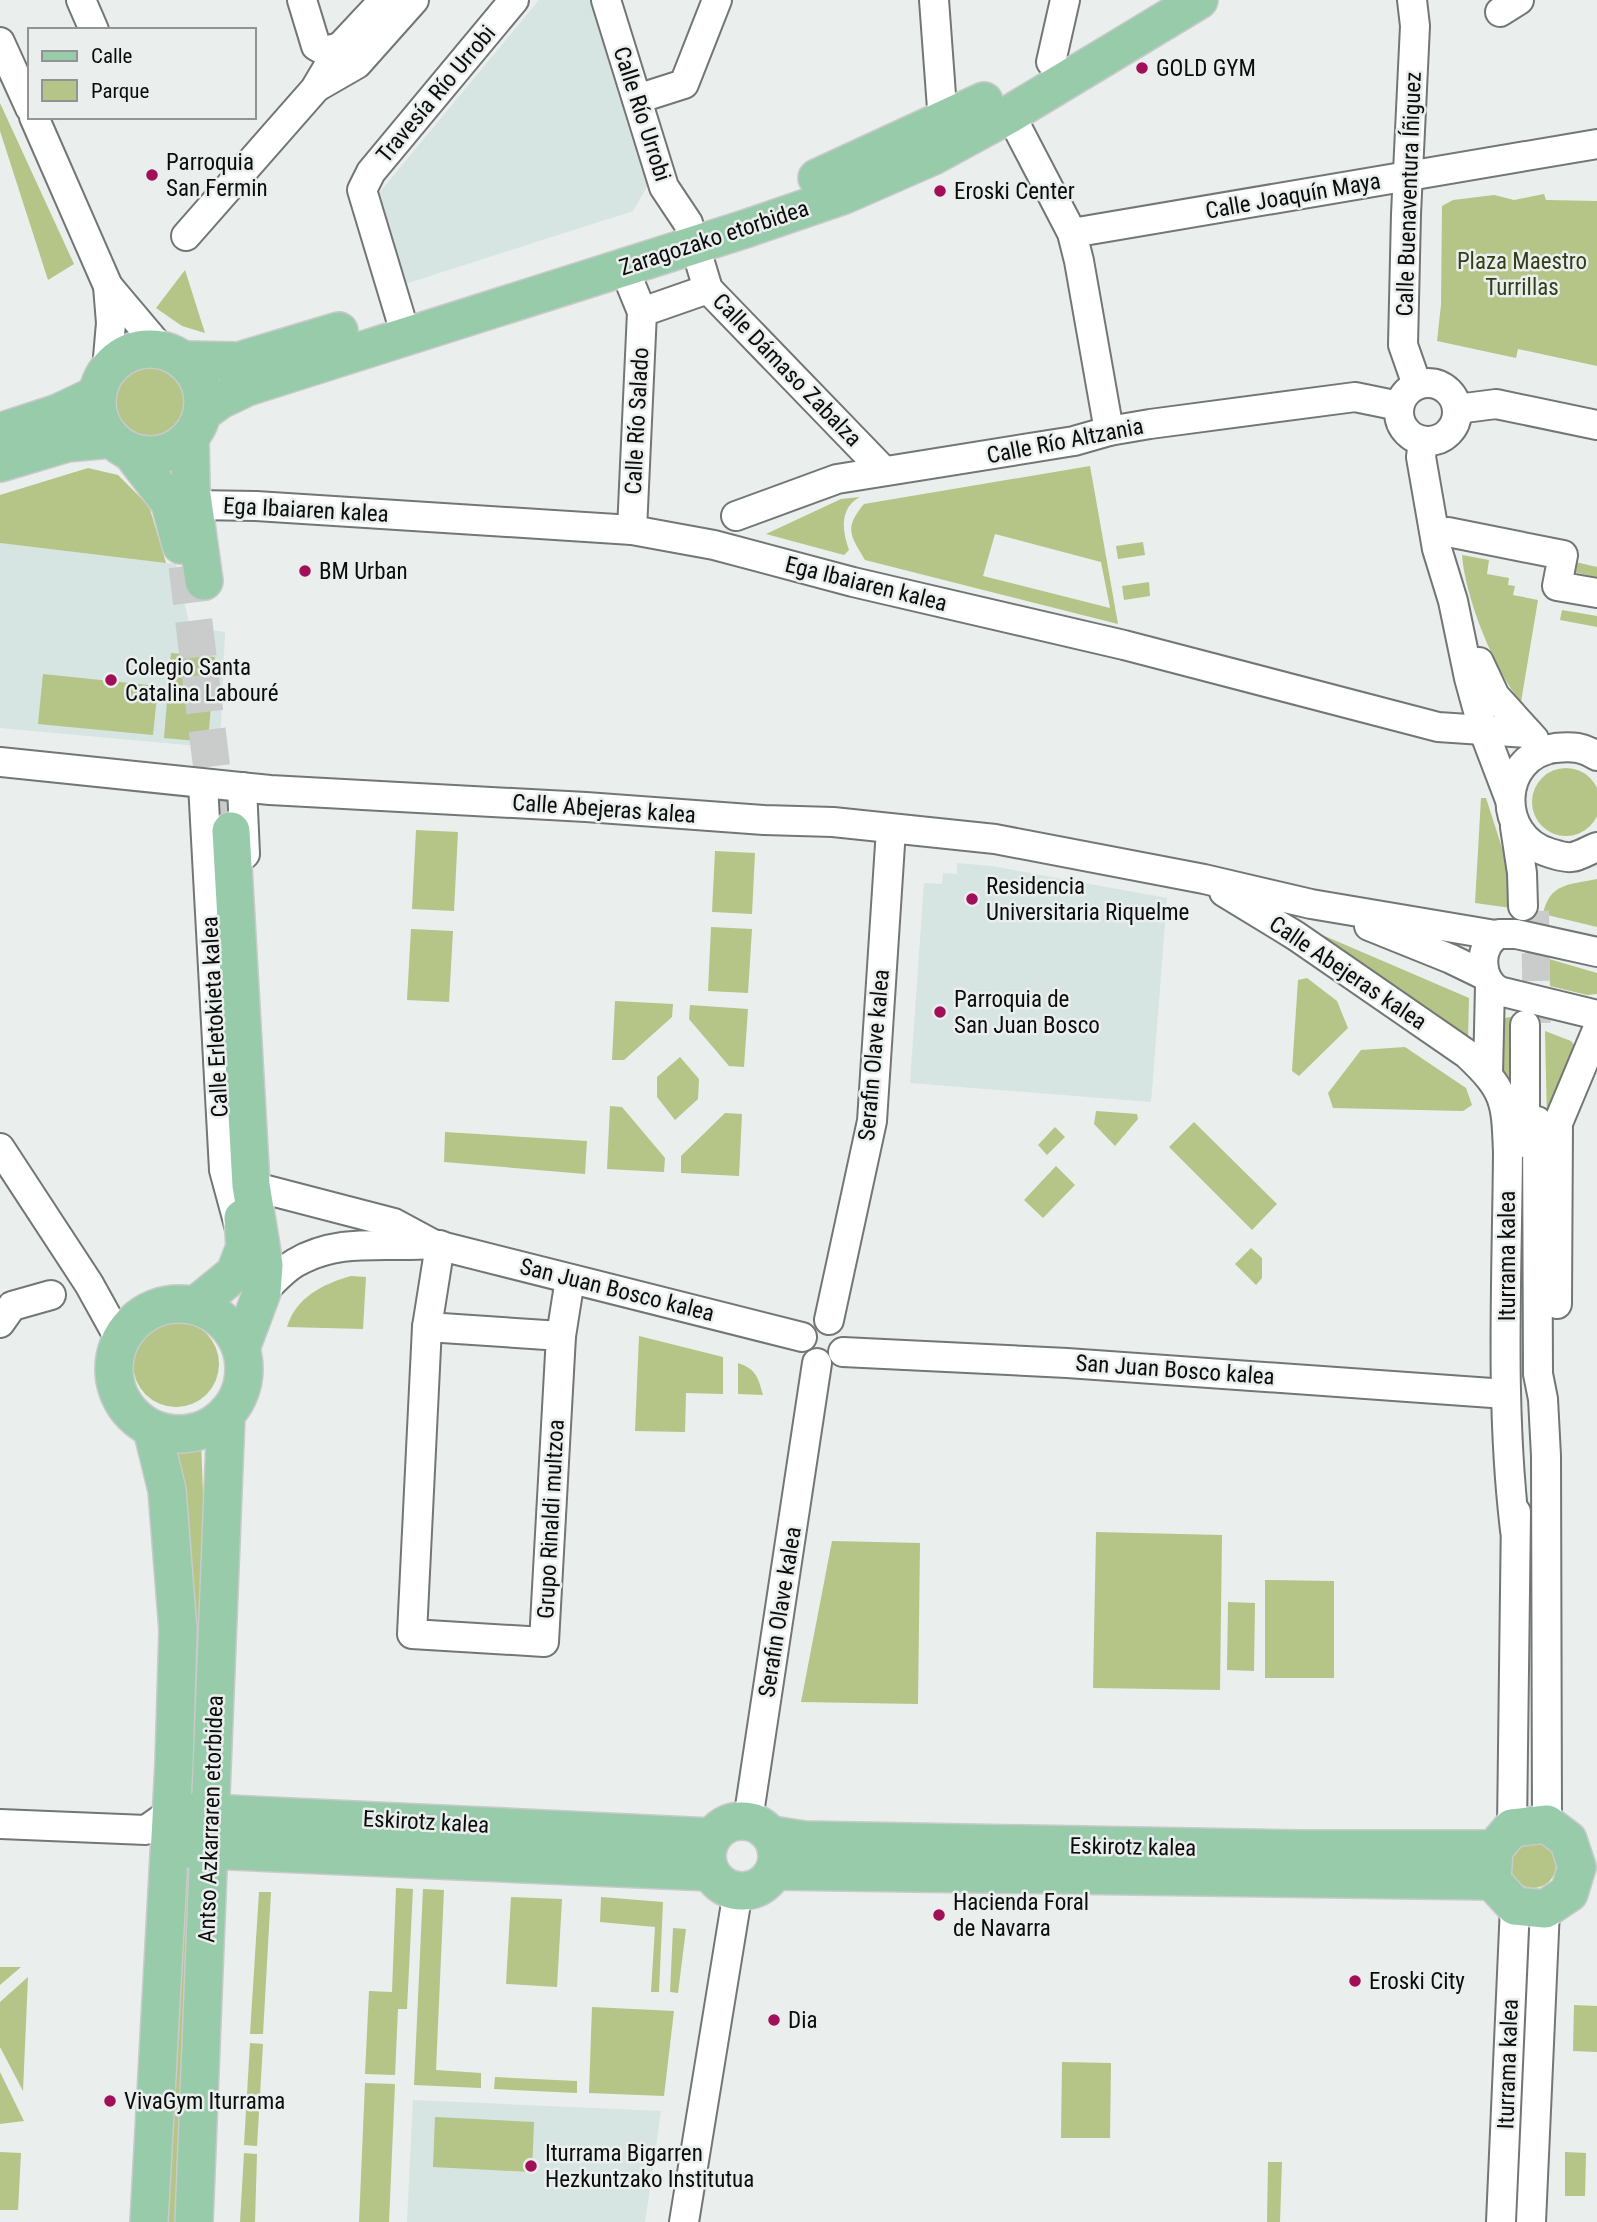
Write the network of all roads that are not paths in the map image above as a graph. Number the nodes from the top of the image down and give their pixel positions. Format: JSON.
{"nodes":[{"id":1,"x":81,"y":0,"type":"edge"},
{"id":2,"x":302,"y":0,"type":"edge"},
{"id":3,"x":384,"y":0,"type":"edge"},
{"id":4,"x":414,"y":0,"type":"edge"},
{"id":5,"x":513,"y":0,"type":"edge"},
{"id":6,"x":606,"y":0,"type":"edge"},
{"id":7,"x":717,"y":0,"type":"edge"},
{"id":8,"x":934,"y":0,"type":"edge"},
{"id":9,"x":1065,"y":0,"type":"edge"},
{"id":10,"x":1153,"y":0,"type":"edge"},
{"id":11,"x":1199,"y":0,"type":"edge"},
{"id":12,"x":1412,"y":0,"type":"edge"},
{"id":13,"x":93,"y":28,"type":"edge"},
{"id":14,"x":0,"y":42,"type":"edge"},
{"id":15,"x":340,"y":47,"type":"junction"},
{"id":16,"x":1051,"y":62,"type":"junction"},
{"id":17,"x":315,"y":89,"type":"junction"},
{"id":18,"x":636,"y":100,"type":"junction"},
{"id":19,"x":28,"y":104,"type":"edge"},
{"id":20,"x":1010,"y":114,"type":"junction"},
{"id":21,"x":35,"y":119,"type":"edge"},
{"id":22,"x":943,"y":122,"type":"junction"},
{"id":23,"x":1597,"y":144,"type":"edge"},
{"id":24,"x":1408,"y":176,"type":"junction"},
{"id":25,"x":1072,"y":233,"type":"junction"},
{"id":26,"x":692,"y":234,"type":"junction"},
{"id":27,"x":186,"y":236,"type":"dead end"},
{"id":28,"x":624,"y":268,"type":"junction"},
{"id":29,"x":108,"y":286,"type":"junction"},
{"id":30,"x":708,"y":289,"type":"junction"},
{"id":31,"x":642,"y":312,"type":"junction"},
{"id":32,"x":403,"y":324,"type":"junction"},
{"id":33,"x":173,"y":355,"type":"junction"},
{"id":34,"x":102,"y":382,"type":"junction"},
{"id":35,"x":1408,"y":396,"type":"junction"},
{"id":36,"x":1457,"y":409,"type":"junction"},
{"id":37,"x":196,"y":425,"type":"junction"},
{"id":38,"x":1597,"y":425,"type":"edge"},
{"id":39,"x":1109,"y":431,"type":"junction"},
{"id":40,"x":0,"y":432,"type":"edge"},
{"id":41,"x":1423,"y":441,"type":"junction"},
{"id":42,"x":121,"y":446,"type":"junction"},
{"id":43,"x":0,"y":463,"type":"edge"},
{"id":44,"x":884,"y":471,"type":"junction"},
{"id":45,"x":193,"y":505,"type":"junction"},
{"id":46,"x":736,"y":516,"type":"dead end"},
{"id":47,"x":632,"y":530,"type":"junction"},
{"id":48,"x":1448,"y":532,"type":"dead end"},
{"id":49,"x":1597,"y":593,"type":"edge"},
{"id":50,"x":1453,"y":601,"type":"junction"},
{"id":51,"x":1483,"y":729,"type":"junction"},
{"id":52,"x":1537,"y":741,"type":"junction"},
{"id":53,"x":1597,"y":756,"type":"edge"},
{"id":54,"x":0,"y":762,"type":"edge"},
{"id":55,"x":203,"y":784,"type":"junction"},
{"id":56,"x":242,"y":787,"type":"junction"},
{"id":57,"x":1513,"y":813,"type":"junction"},
{"id":58,"x":891,"y":829,"type":"junction"},
{"id":59,"x":225,"y":832,"type":"tunnel mouth"},
{"id":60,"x":1597,"y":847,"type":"edge"},
{"id":61,"x":1559,"y":856,"type":"junction"},
{"id":62,"x":1204,"y":879,"type":"junction"},
{"id":63,"x":1311,"y":904,"type":"junction"},
{"id":64,"x":1495,"y":935,"type":"junction"},
{"id":65,"x":1597,"y":952,"type":"edge"},
{"id":66,"x":1487,"y":980,"type":"junction"},
{"id":67,"x":1597,"y":1015,"type":"edge"},
{"id":68,"x":1597,"y":1030,"type":"edge"},
{"id":69,"x":1488,"y":1074,"type":"junction"},
{"id":70,"x":0,"y":1148,"type":"edge"},
{"id":71,"x":267,"y":1190,"type":"junction"},
{"id":72,"x":437,"y":1245,"type":"junction"},
{"id":73,"x":253,"y":1247,"type":"junction"},
{"id":74,"x":570,"y":1279,"type":"junction"},
{"id":75,"x":262,"y":1292,"type":"junction"},
{"id":76,"x":51,"y":1295,"type":"dead end"},
{"id":77,"x":195,"y":1305,"type":"junction"},
{"id":78,"x":830,"y":1320,"type":"junction"},
{"id":79,"x":0,"y":1323,"type":"edge"},
{"id":80,"x":427,"y":1328,"type":"junction"},
{"id":81,"x":561,"y":1336,"type":"junction"},
{"id":82,"x":802,"y":1337,"type":"junction"},
{"id":83,"x":120,"y":1340,"type":"junction"},
{"id":84,"x":241,"y":1348,"type":"junction"},
{"id":85,"x":844,"y":1352,"type":"junction"},
{"id":86,"x":817,"y":1363,"type":"junction"},
{"id":87,"x":1506,"y":1394,"type":"junction"},
{"id":88,"x":226,"y":1416,"type":"junction"},
{"id":89,"x":152,"y":1429,"type":"junction"},
{"id":90,"x":1546,"y":1456,"type":"junction"},
{"id":91,"x":1515,"y":1530,"type":"junction"},
{"id":92,"x":212,"y":1813,"type":"junction"},
{"id":93,"x":0,"y":1824,"type":"edge"},
{"id":94,"x":162,"y":1830,"type":"junction"},
{"id":95,"x":765,"y":1842,"type":"junction"},
{"id":96,"x":211,"y":1851,"type":"junction"},
{"id":97,"x":720,"y":1867,"type":"junction"},
{"id":98,"x":1551,"y":1867,"type":"edge"},
{"id":99,"x":149,"y":2222,"type":"edge"},
{"id":100,"x":194,"y":2222,"type":"edge"},
{"id":101,"x":684,"y":2222,"type":"edge"},
{"id":102,"x":1501,"y":2222,"type":"edge"},
{"id":103,"x":1531,"y":2222,"type":"edge"}],
"edges":[{"from":1,"to":13,"type":"street"},
{"from":2,"to":15,"type":"street"},
{"from":3,"to":15,"type":"street"},
{"from":4,"to":17,"type":"street"},
{"from":5,"to":32,"type":"street","name":"Travesía Río Urrobi"},
{"from":6,"to":18,"type":"street","name":"Calle Río Urrobi"},
{"from":7,"to":18,"type":"street"},
{"from":8,"to":22,"type":"street"},
{"from":9,"to":16,"type":"street"},
{"from":10,"to":16,"type":"main road","name":"Zaragozako etorbidea"},
{"from":11,"to":20,"type":"main road","name":"Zaragozako etorbidea"},
{"from":12,"to":24,"type":"street","name":"Calle Buenaventura Íñiguez"},
{"from":14,"to":19,"type":"street"},
{"from":15,"to":17,"type":"street"},
{"from":16,"to":22,"type":"main road","name":"Zaragozako etorbidea"},
{"from":17,"to":27,"type":"street"},
{"from":18,"to":26,"type":"street","name":"Calle Río Urrobi"},
{"from":20,"to":25,"type":"street"},
{"from":20,"to":26,"type":"main road","name":"Zaragozako etorbidea"},
{"from":21,"to":29,"type":"street"},
{"from":22,"to":26,"type":"main road","name":"Zaragozako etorbidea"},
{"from":23,"to":24,"type":"street","name":"Calle Joaquín Maya"},
{"from":24,"to":25,"type":"street","name":"Calle Joaquín Maya"},
{"from":24,"to":35,"type":"street","name":"Calle Buenaventura Íñiguez"},
{"from":25,"to":39,"type":"street"},
{"from":26,"to":28,"type":"main road","name":"Zaragozako etorbidea"},
{"from":26,"to":30,"type":"street","name":"Calle Dámaso Zabalza"},
{"from":26,"to":32,"type":"main road","name":"Zaragozako etorbidea"},
{"from":28,"to":31,"type":"street","name":"Calle Río Salado"},
{"from":28,"to":32,"type":"main road","name":"Zaragozako etorbidea"},
{"from":29,"to":33,"type":"street"},
{"from":29,"to":34,"type":"street"},
{"from":30,"to":31,"type":"street"},
{"from":30,"to":44,"type":"street","name":"Calle Dámaso Zabalza"},
{"from":31,"to":47,"type":"street","name":"Calle Río Salado"},
{"from":32,"to":33,"type":"main road","name":"Zaragozako etorbidea"},
{"from":32,"to":37,"type":"main road","name":"Zaragozako etorbidea"},
{"from":33,"to":34,"type":"main road"},
{"from":33,"to":37,"type":"main road"},
{"from":34,"to":40,"type":"main road"},
{"from":34,"to":42,"type":"main road"},
{"from":35,"to":36,"type":"street"},
{"from":35,"to":39,"type":"street","name":"Calle Río Altzania"},
{"from":35,"to":41,"type":"street"},
{"from":36,"to":38,"type":"street"},
{"from":36,"to":41,"type":"street"},
{"from":37,"to":42,"type":"main road"},
{"from":37,"to":45,"type":"main road","name":"Ega Ibaiaren kalea"},
{"from":39,"to":44,"type":"street","name":"Calle Río Altzania"},
{"from":41,"to":50,"type":"street"},
{"from":42,"to":43,"type":"main road"},
{"from":42,"to":45,"type":"main road","name":"Ega Ibaiaren kalea"},
{"from":44,"to":46,"type":"street","name":"Calle Río Altzania"},
{"from":45,"to":47,"type":"street","name":"Ega Ibaiaren kalea"},
{"from":47,"to":51,"type":"street","name":"Ega Ibaiaren kalea"},
{"from":48,"to":49,"type":"street"},
{"from":50,"to":51,"type":"street"},
{"from":50,"to":52,"type":"street"},
{"from":51,"to":52,"type":"street","name":"Ega Ibaiaren kalea"},
{"from":51,"to":57,"type":"street"},
{"from":52,"to":53,"type":"street","name":"Ega Ibaiaren kalea"},
{"from":52,"to":57,"type":"street"},
{"from":54,"to":55,"type":"street","name":"Calle Abejeras kalea"},
{"from":55,"to":56,"type":"street","name":"Calle Abejeras kalea"},
{"from":55,"to":73,"type":"street","name":"Calle Erletokieta kalea"},
{"from":56,"to":58,"type":"street","name":"Calle Abejeras kalea"},
{"from":56,"to":71,"type":"street","name":"Calle Erletokieta kalea"},
{"from":57,"to":61,"type":"street"},
{"from":57,"to":61,"type":"street"},
{"from":58,"to":62,"type":"street","name":"Calle Abejeras kalea"},
{"from":58,"to":78,"type":"street","name":"Serafin Olave kalea"},
{"from":59,"to":73,"type":"main road","name":"Calle Erletokieta kalea"},
{"from":60,"to":61,"type":"street"},
{"from":62,"to":63,"type":"street","name":"Calle Abejeras kalea"},
{"from":62,"to":69,"type":"street","name":"Calle Abejeras kalea"},
{"from":63,"to":64,"type":"street","name":"Calle Abejeras kalea"},
{"from":63,"to":66,"type":"street","name":"Calle Abejeras kalea"},
{"from":64,"to":65,"type":"street","name":"Calle Abejeras kalea"},
{"from":64,"to":66,"type":"street","name":"Iturrama kalea"},
{"from":66,"to":67,"type":"street","name":"Calle Abejeras kalea"},
{"from":66,"to":69,"type":"street","name":"Iturrama kalea"},
{"from":68,"to":90,"type":"street","name":"Iturrama kalea"},
{"from":69,"to":87,"type":"street","name":"Iturrama kalea"},
{"from":70,"to":83,"type":"street"},
{"from":71,"to":72,"type":"street","name":"San Juan Bosco kalea"},
{"from":71,"to":73,"type":"street","name":"Calle Erletokieta kalea"},
{"from":72,"to":74,"type":"street","name":"San Juan Bosco kalea"},
{"from":72,"to":75,"type":"street","name":"San Juan Bosco kalea"},
{"from":72,"to":80,"type":"street","name":"Grupo Rinaldi multzoa"},
{"from":73,"to":75,"type":"main road","name":"Calle Erletokieta kalea"},
{"from":73,"to":77,"type":"main road","name":"Calle Erletokieta kalea"},
{"from":74,"to":81,"type":"street","name":"Grupo Rinaldi multzoa"},
{"from":74,"to":82,"type":"street","name":"San Juan Bosco kalea"},
{"from":75,"to":84,"type":"main road","name":"Calle Erletokieta kalea"},
{"from":76,"to":79,"type":"street"},
{"from":77,"to":83,"type":"main road"},
{"from":77,"to":84,"type":"main road"},
{"from":78,"to":82,"type":"street"},
{"from":78,"to":85,"type":"street"},
{"from":80,"to":81,"type":"street"},
{"from":80,"to":81,"type":"street","name":"Grupo Rinaldi multzoa"},
{"from":82,"to":86,"type":"street"},
{"from":83,"to":89,"type":"main road"},
{"from":84,"to":88,"type":"main road"},
{"from":85,"to":86,"type":"street"},
{"from":85,"to":87,"type":"street","name":"San Juan Bosco kalea"},
{"from":86,"to":95,"type":"street","name":"Serafin Olave kalea"},
{"from":87,"to":91,"type":"street","name":"Iturrama kalea"},
{"from":88,"to":89,"type":"main road"},
{"from":88,"to":92,"type":"main road","name":"Antso Azkarraren etorbidea"},
{"from":89,"to":94,"type":"main road","name":"Antso Azkarraren etorbidea"},
{"from":90,"to":91,"type":"street","name":"Iturrama kalea"},
{"from":90,"to":98,"type":"street","name":"Iturrama kalea"},
{"from":91,"to":98,"type":"street","name":"Iturrama kalea"},
{"from":92,"to":94,"type":"main road","name":"Eskirotz kalea"},
{"from":92,"to":96,"type":"main road","name":"Antso Azkarraren etorbidea"},
{"from":92,"to":97,"type":"main road","name":"Eskirotz kalea"},
{"from":93,"to":94,"type":"street","name":"Eskirotz kalea"},
{"from":94,"to":96,"type":"main road","name":"Eskirotz kalea"},
{"from":94,"to":99,"type":"main road","name":"Antso Azkarraren etorbidea"},
{"from":95,"to":97,"type":"main road"},
{"from":95,"to":97,"type":"main road"},
{"from":95,"to":98,"type":"main road","name":"Eskirotz kalea"},
{"from":96,"to":97,"type":"main road","name":"Eskirotz kalea"},
{"from":96,"to":100,"type":"main road","name":"Antso Azkarraren etorbidea"},
{"from":97,"to":101,"type":"street"},
{"from":98,"to":102,"type":"street","name":"Iturrama kalea"},
{"from":98,"to":103,"type":"street","name":"Iturrama kalea"}]}
